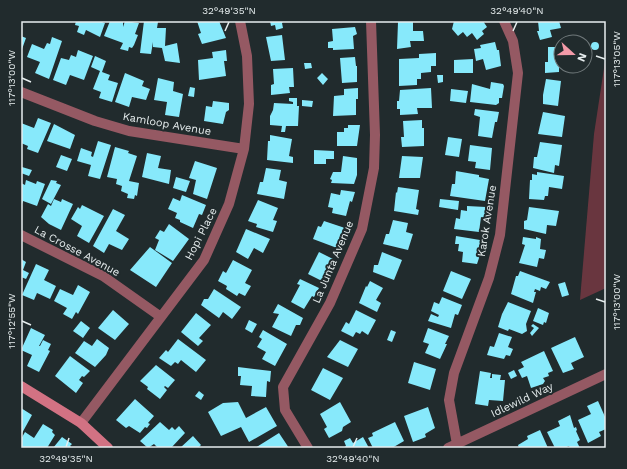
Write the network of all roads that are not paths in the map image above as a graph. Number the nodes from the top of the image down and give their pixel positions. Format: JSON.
{"nodes":[{"id":1,"x":240,"y":21,"type":"edge"},
{"id":2,"x":371,"y":21,"type":"edge"},
{"id":3,"x":504,"y":21,"type":"edge"},
{"id":4,"x":21,"y":92,"type":"edge"},
{"id":5,"x":244,"y":149,"type":"junction"},
{"id":6,"x":21,"y":235,"type":"edge"},
{"id":7,"x":161,"y":317,"type":"junction"},
{"id":8,"x":606,"y":374,"type":"edge"},
{"id":9,"x":21,"y":386,"type":"edge"},
{"id":10,"x":81,"y":423,"type":"junction"},
{"id":11,"x":452,"y":446,"type":"edge"},
{"id":12,"x":108,"y":448,"type":"edge"},
{"id":13,"x":308,"y":448,"type":"edge"}],
"edges":[{"from":1,"to":5,"type":"street","name":"Hopi Place"},
{"from":2,"to":13,"type":"street","name":"La Junta Avenue"},
{"from":3,"to":11,"type":"street","name":"Karok Avenue"},
{"from":4,"to":5,"type":"street","name":"Kamloop Avenue"},
{"from":5,"to":7,"type":"street","name":"Hopi Place"},
{"from":6,"to":7,"type":"street","name":"La Crosse Avenue"},
{"from":7,"to":10,"type":"street","name":"Hopi Place"},
{"from":8,"to":11,"type":"street","name":"Idlewild Way"},
{"from":9,"to":10,"type":"main road"},
{"from":10,"to":12,"type":"main road"}]}
